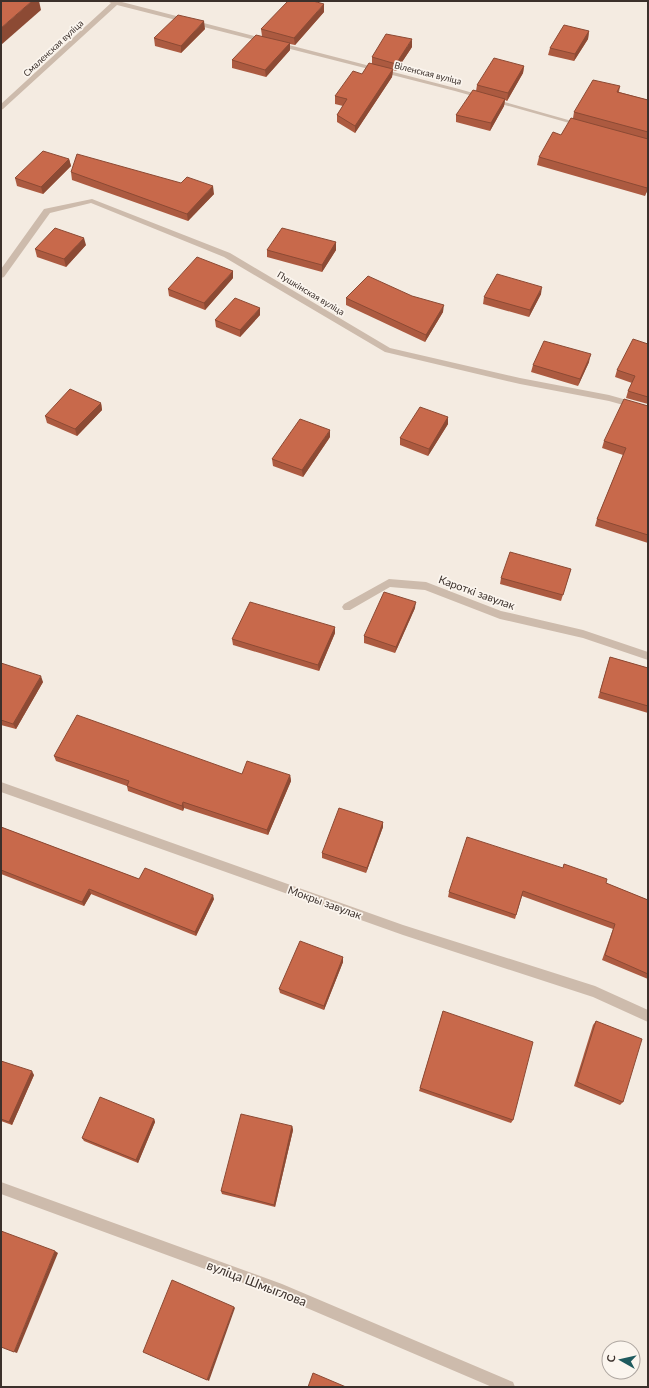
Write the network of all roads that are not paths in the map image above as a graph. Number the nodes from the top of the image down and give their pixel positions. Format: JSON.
{"nodes":[{"id":1,"x":114,"y":2,"type":"edge"},
{"id":2,"x":1,"y":108,"type":"edge"},
{"id":3,"x":587,"y":126,"type":"edge"},
{"id":4,"x":1,"y":275,"type":"edge"},
{"id":5,"x":648,"y":409,"type":"edge"},
{"id":6,"x":347,"y":607,"type":"dead end"},
{"id":7,"x":648,"y":656,"type":"edge"},
{"id":8,"x":1,"y":787,"type":"edge"},
{"id":9,"x":648,"y":1016,"type":"edge"},
{"id":10,"x":1,"y":1188,"type":"edge"},
{"id":11,"x":508,"y":1387,"type":"edge"}],
"edges":[{"from":1,"to":2,"type":"street","name":"Смаленская вуліца"},
{"from":1,"to":3,"type":"street","name":"Віленская вуліца"},
{"from":4,"to":5,"type":"street","name":"Пушкінская вуліца"},
{"from":6,"to":7,"type":"street","name":"Кароткі завулак"},
{"from":8,"to":9,"type":"street","name":"Мокры завулак"},
{"from":10,"to":11,"type":"street","name":"вуліца Шмыглова"}]}
